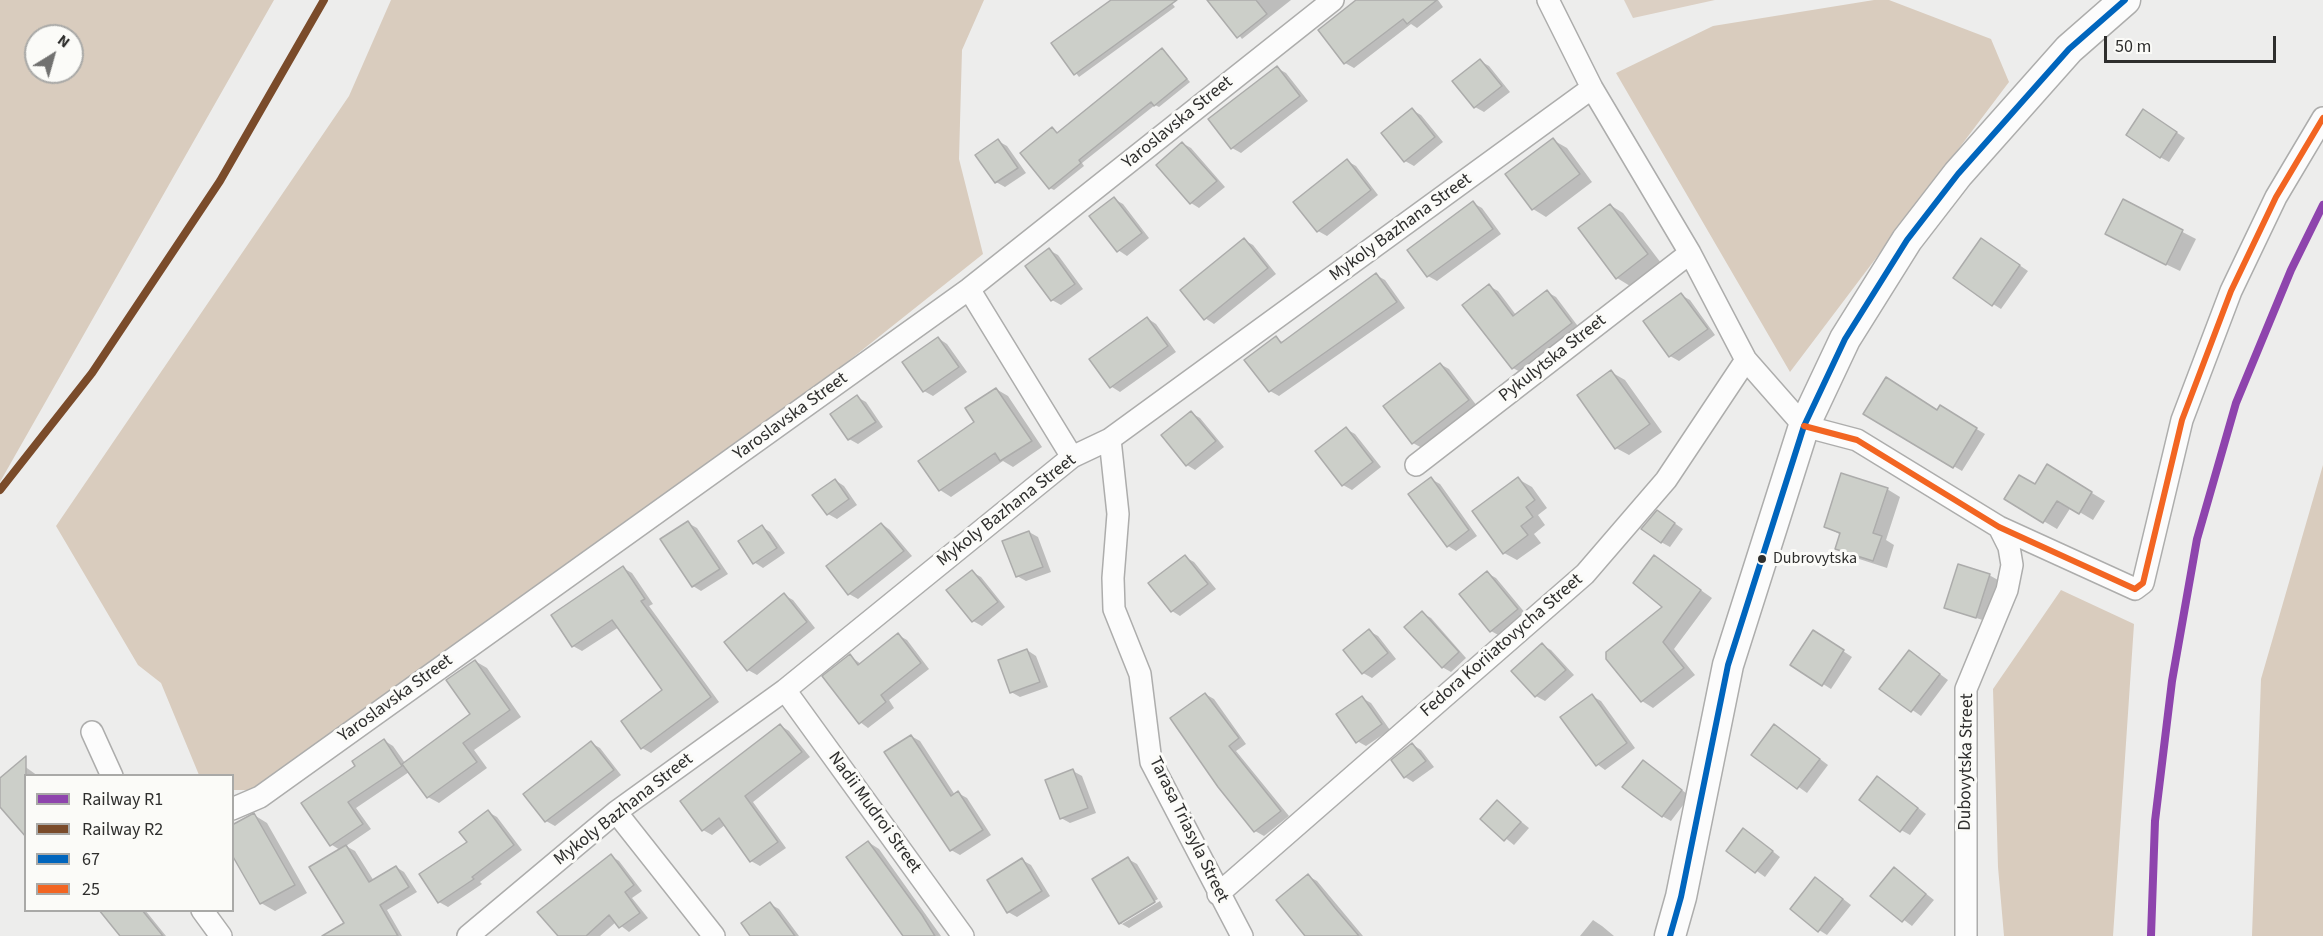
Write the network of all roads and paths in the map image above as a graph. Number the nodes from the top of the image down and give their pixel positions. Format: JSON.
{"nodes":[{"id":1,"x":1333,"y":0,"type":"edge"},
{"id":2,"x":1548,"y":0,"type":"edge"},
{"id":3,"x":2125,"y":0,"type":"edge"},
{"id":4,"x":1592,"y":88,"type":"junction"},
{"id":5,"x":2323,"y":118,"type":"edge"},
{"id":6,"x":1690,"y":253,"type":"junction"},
{"id":7,"x":969,"y":289,"type":"junction"},
{"id":8,"x":1746,"y":360,"type":"junction"},
{"id":9,"x":1804,"y":426,"type":"junction"},
{"id":10,"x":1110,"y":439,"type":"junction"},
{"id":11,"x":1072,"y":457,"type":"junction"},
{"id":12,"x":1416,"y":465,"type":"dead end"},
{"id":13,"x":1999,"y":527,"type":"junction"},
{"id":14,"x":785,"y":690,"type":"junction"},
{"id":15,"x":92,"y":732,"type":"dead end"},
{"id":16,"x":111,"y":774,"type":"edge"},
{"id":17,"x":234,"y":808,"type":"edge"},
{"id":18,"x":616,"y":812,"type":"junction"},
{"id":19,"x":1218,"y":894,"type":"junction"},
{"id":20,"x":203,"y":912,"type":"edge"},
{"id":21,"x":221,"y":936,"type":"edge"},
{"id":22,"x":468,"y":936,"type":"edge"},
{"id":23,"x":714,"y":936,"type":"edge"},
{"id":24,"x":963,"y":936,"type":"edge"},
{"id":25,"x":1242,"y":936,"type":"edge"},
{"id":26,"x":1670,"y":936,"type":"edge"},
{"id":27,"x":1966,"y":936,"type":"edge"}],
"edges":[{"from":1,"to":7,"type":"street","name":"Yaroslavska Street"},
{"from":2,"to":4,"type":"street"},
{"from":3,"to":9,"type":"main road"},
{"from":4,"to":6,"type":"street"},
{"from":4,"to":10,"type":"street","name":"Mykoly Bazhana Street"},
{"from":5,"to":13,"type":"street"},
{"from":6,"to":8,"type":"street"},
{"from":6,"to":12,"type":"street","name":"Pykulytska Street"},
{"from":7,"to":11,"type":"street"},
{"from":7,"to":17,"type":"street","name":"Yaroslavska Street"},
{"from":8,"to":9,"type":"street"},
{"from":8,"to":19,"type":"street","name":"Fedora Koriiatovycha Street"},
{"from":9,"to":13,"type":"street"},
{"from":9,"to":26,"type":"main road"},
{"from":10,"to":11,"type":"street","name":"Mykoly Bazhana Street"},
{"from":10,"to":19,"type":"street","name":"Tarasa Triasyla Street"},
{"from":11,"to":14,"type":"street","name":"Mykoly Bazhana Street"},
{"from":13,"to":27,"type":"street","name":"Dubovytska Street"},
{"from":14,"to":18,"type":"street","name":"Mykoly Bazhana Street"},
{"from":14,"to":24,"type":"street","name":"Nadii Mudroi Street"},
{"from":15,"to":16,"type":"street"},
{"from":18,"to":22,"type":"street","name":"Mykoly Bazhana Street"},
{"from":18,"to":23,"type":"street"},
{"from":19,"to":25,"type":"street","name":"Tarasa Triasyla Street"},
{"from":20,"to":21,"type":"street"}]}
